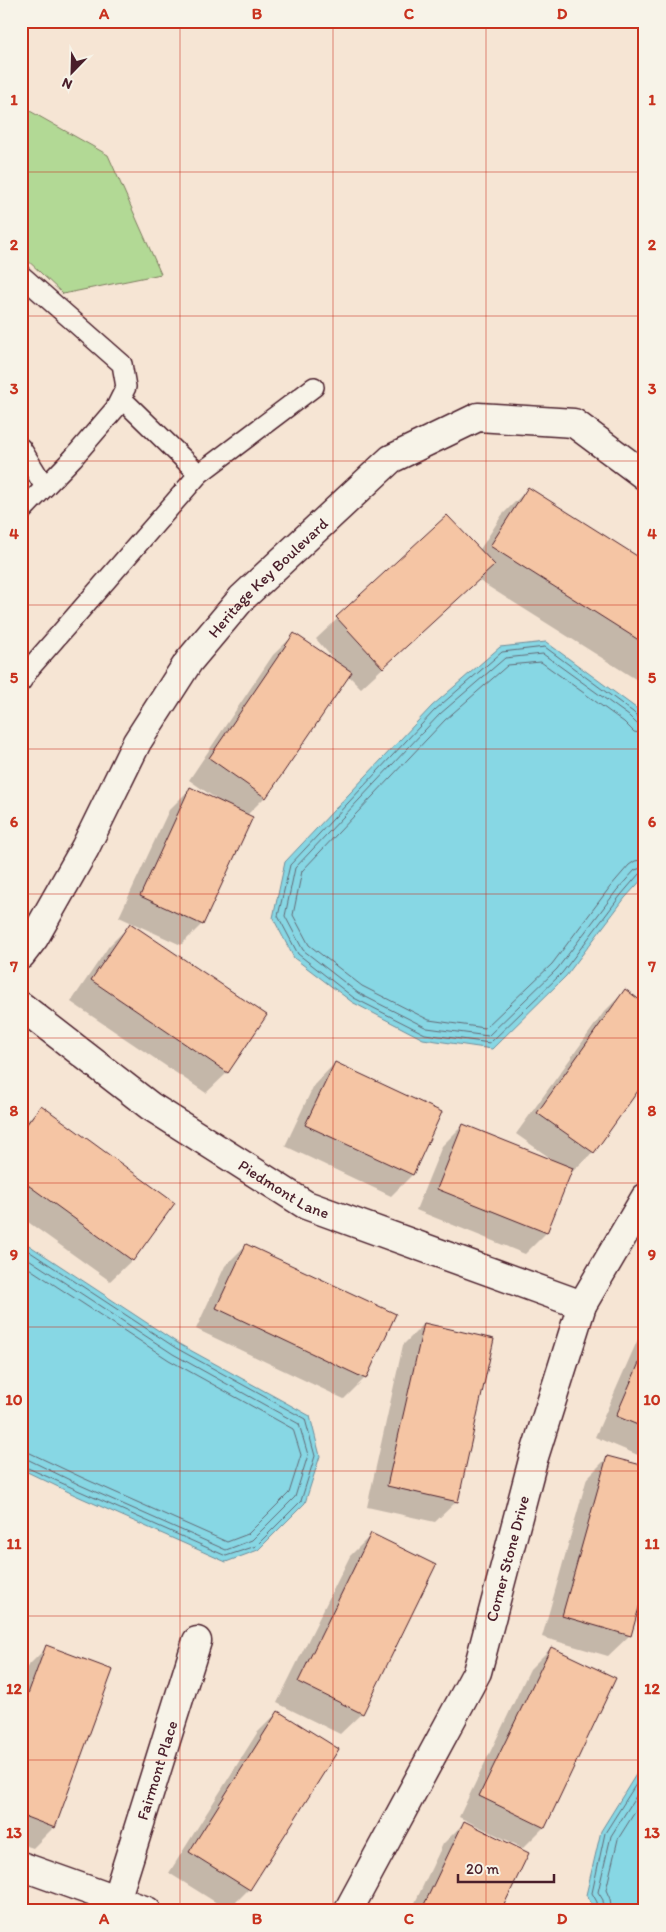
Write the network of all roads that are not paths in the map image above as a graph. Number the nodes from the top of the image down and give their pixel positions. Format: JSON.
{"nodes":[{"id":1,"x":21,"y":275,"type":"edge"},
{"id":2,"x":314,"y":387,"type":"dead end"},
{"id":3,"x":121,"y":398,"type":"junction"},
{"id":4,"x":21,"y":448,"type":"edge"},
{"id":5,"x":200,"y":474,"type":"junction"},
{"id":6,"x":645,"y":476,"type":"edge"},
{"id":7,"x":45,"y":487,"type":"junction"},
{"id":8,"x":21,"y":512,"type":"edge"},
{"id":9,"x":21,"y":682,"type":"edge"},
{"id":10,"x":21,"y":955,"type":"edge"},
{"id":11,"x":21,"y":1006,"type":"edge"},
{"id":12,"x":645,"y":1198,"type":"edge"},
{"id":13,"x":582,"y":1305,"type":"junction"},
{"id":14,"x":197,"y":1641,"type":"dead end"},
{"id":15,"x":21,"y":1866,"type":"edge"},
{"id":16,"x":116,"y":1900,"type":"junction"},
{"id":17,"x":147,"y":1911,"type":"edge"},
{"id":18,"x":348,"y":1911,"type":"edge"}],
"edges":[{"from":1,"to":3,"type":"lane"},
{"from":2,"to":5,"type":"lane"},
{"from":3,"to":5,"type":"lane"},
{"from":3,"to":7,"type":"lane"},
{"from":4,"to":7,"type":"lane"},
{"from":5,"to":9,"type":"lane"},
{"from":6,"to":10,"type":"street","name":"Heritage Key Boulevard"},
{"from":7,"to":8,"type":"lane"},
{"from":11,"to":13,"type":"street","name":"Piedmont Lane"},
{"from":12,"to":13,"type":"street","name":"Corner Stone Drive"},
{"from":13,"to":18,"type":"street","name":"Corner Stone Drive"},
{"from":14,"to":16,"type":"street","name":"Fairmont Place"},
{"from":15,"to":16,"type":"street"},
{"from":16,"to":17,"type":"street"}]}
